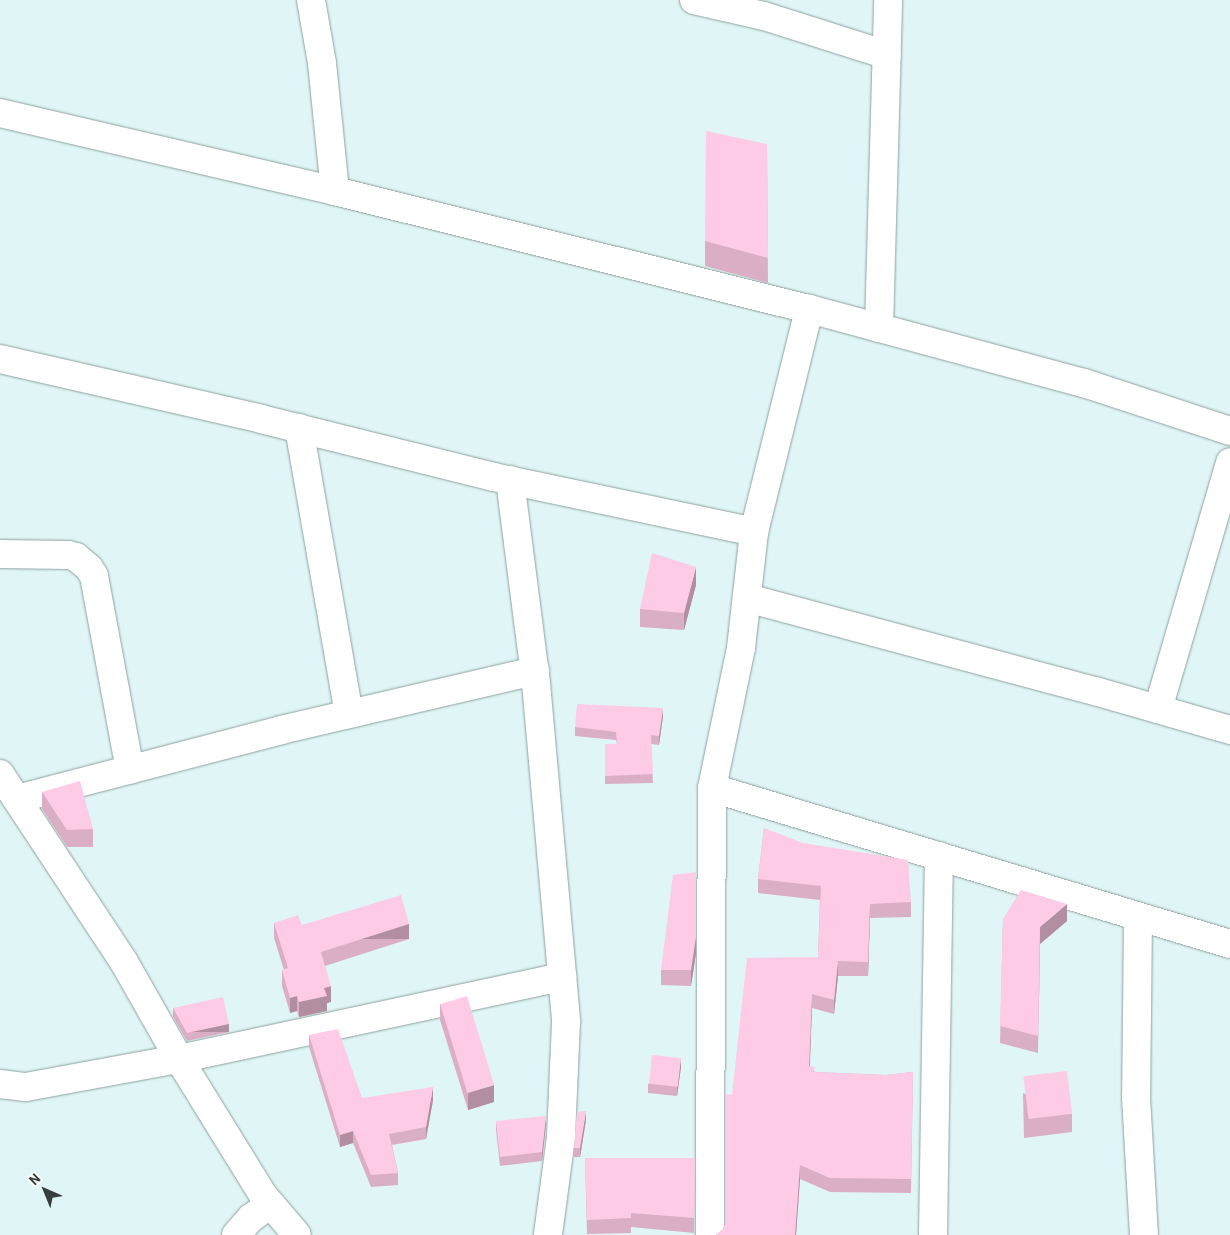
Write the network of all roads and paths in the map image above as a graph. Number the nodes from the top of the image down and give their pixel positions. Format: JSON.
{"nodes":[{"id":1,"x":311,"y":0,"type":"edge"},
{"id":2,"x":694,"y":0,"type":"edge"},
{"id":3,"x":888,"y":0,"type":"edge"},
{"id":4,"x":888,"y":55,"type":"junction"},
{"id":5,"x":0,"y":113,"type":"edge"},
{"id":6,"x":335,"y":191,"type":"junction"},
{"id":7,"x":809,"y":309,"type":"junction"},
{"id":8,"x":879,"y":328,"type":"junction"},
{"id":9,"x":0,"y":359,"type":"edge"},
{"id":10,"x":299,"y":428,"type":"junction"},
{"id":11,"x":1230,"y":431,"type":"edge"},
{"id":12,"x":1230,"y":462,"type":"edge"},
{"id":13,"x":510,"y":480,"type":"junction"},
{"id":14,"x":754,"y":532,"type":"junction"},
{"id":15,"x":0,"y":554,"type":"edge"},
{"id":16,"x":747,"y":598,"type":"junction"},
{"id":17,"x":535,"y":671,"type":"junction"},
{"id":18,"x":1158,"y":709,"type":"junction"},
{"id":19,"x":349,"y":714,"type":"junction"},
{"id":20,"x":1230,"y":730,"type":"edge"},
{"id":21,"x":130,"y":770,"type":"junction"},
{"id":22,"x":0,"y":774,"type":"edge"},
{"id":23,"x":712,"y":788,"type":"junction"},
{"id":24,"x":17,"y":799,"type":"junction"},
{"id":25,"x":939,"y":856,"type":"junction"},
{"id":26,"x":1138,"y":917,"type":"junction"},
{"id":27,"x":1230,"y":944,"type":"edge"},
{"id":28,"x":562,"y":977,"type":"junction"},
{"id":29,"x":179,"y":1059,"type":"junction"},
{"id":30,"x":0,"y":1084,"type":"edge"},
{"id":31,"x":270,"y":1204,"type":"junction"},
{"id":32,"x":236,"y":1235,"type":"edge"},
{"id":33,"x":296,"y":1235,"type":"edge"},
{"id":34,"x":548,"y":1235,"type":"edge"},
{"id":35,"x":710,"y":1235,"type":"edge"},
{"id":36,"x":933,"y":1235,"type":"edge"},
{"id":37,"x":1144,"y":1235,"type":"edge"}],
"edges":[{"from":1,"to":6,"type":"street"},
{"from":2,"to":4,"type":"street"},
{"from":3,"to":4,"type":"street"},
{"from":4,"to":8,"type":"street"},
{"from":5,"to":6,"type":"street"},
{"from":6,"to":7,"type":"street"},
{"from":7,"to":8,"type":"street"},
{"from":7,"to":14,"type":"street"},
{"from":8,"to":11,"type":"street"},
{"from":9,"to":10,"type":"street"},
{"from":10,"to":13,"type":"street"},
{"from":10,"to":19,"type":"street"},
{"from":12,"to":18,"type":"street"},
{"from":13,"to":14,"type":"street"},
{"from":13,"to":17,"type":"street"},
{"from":14,"to":16,"type":"street"},
{"from":15,"to":21,"type":"street"},
{"from":16,"to":18,"type":"street"},
{"from":16,"to":23,"type":"street"},
{"from":17,"to":19,"type":"street"},
{"from":17,"to":28,"type":"street"},
{"from":18,"to":20,"type":"street"},
{"from":19,"to":21,"type":"street"},
{"from":21,"to":24,"type":"street"},
{"from":22,"to":24,"type":"street"},
{"from":23,"to":25,"type":"street"},
{"from":23,"to":35,"type":"street"},
{"from":24,"to":29,"type":"street"},
{"from":25,"to":26,"type":"street"},
{"from":25,"to":36,"type":"street"},
{"from":26,"to":27,"type":"street"},
{"from":26,"to":37,"type":"street"},
{"from":28,"to":29,"type":"street"},
{"from":28,"to":34,"type":"street"},
{"from":29,"to":30,"type":"street"},
{"from":29,"to":31,"type":"street"},
{"from":31,"to":32,"type":"street"},
{"from":31,"to":33,"type":"street"}]}
